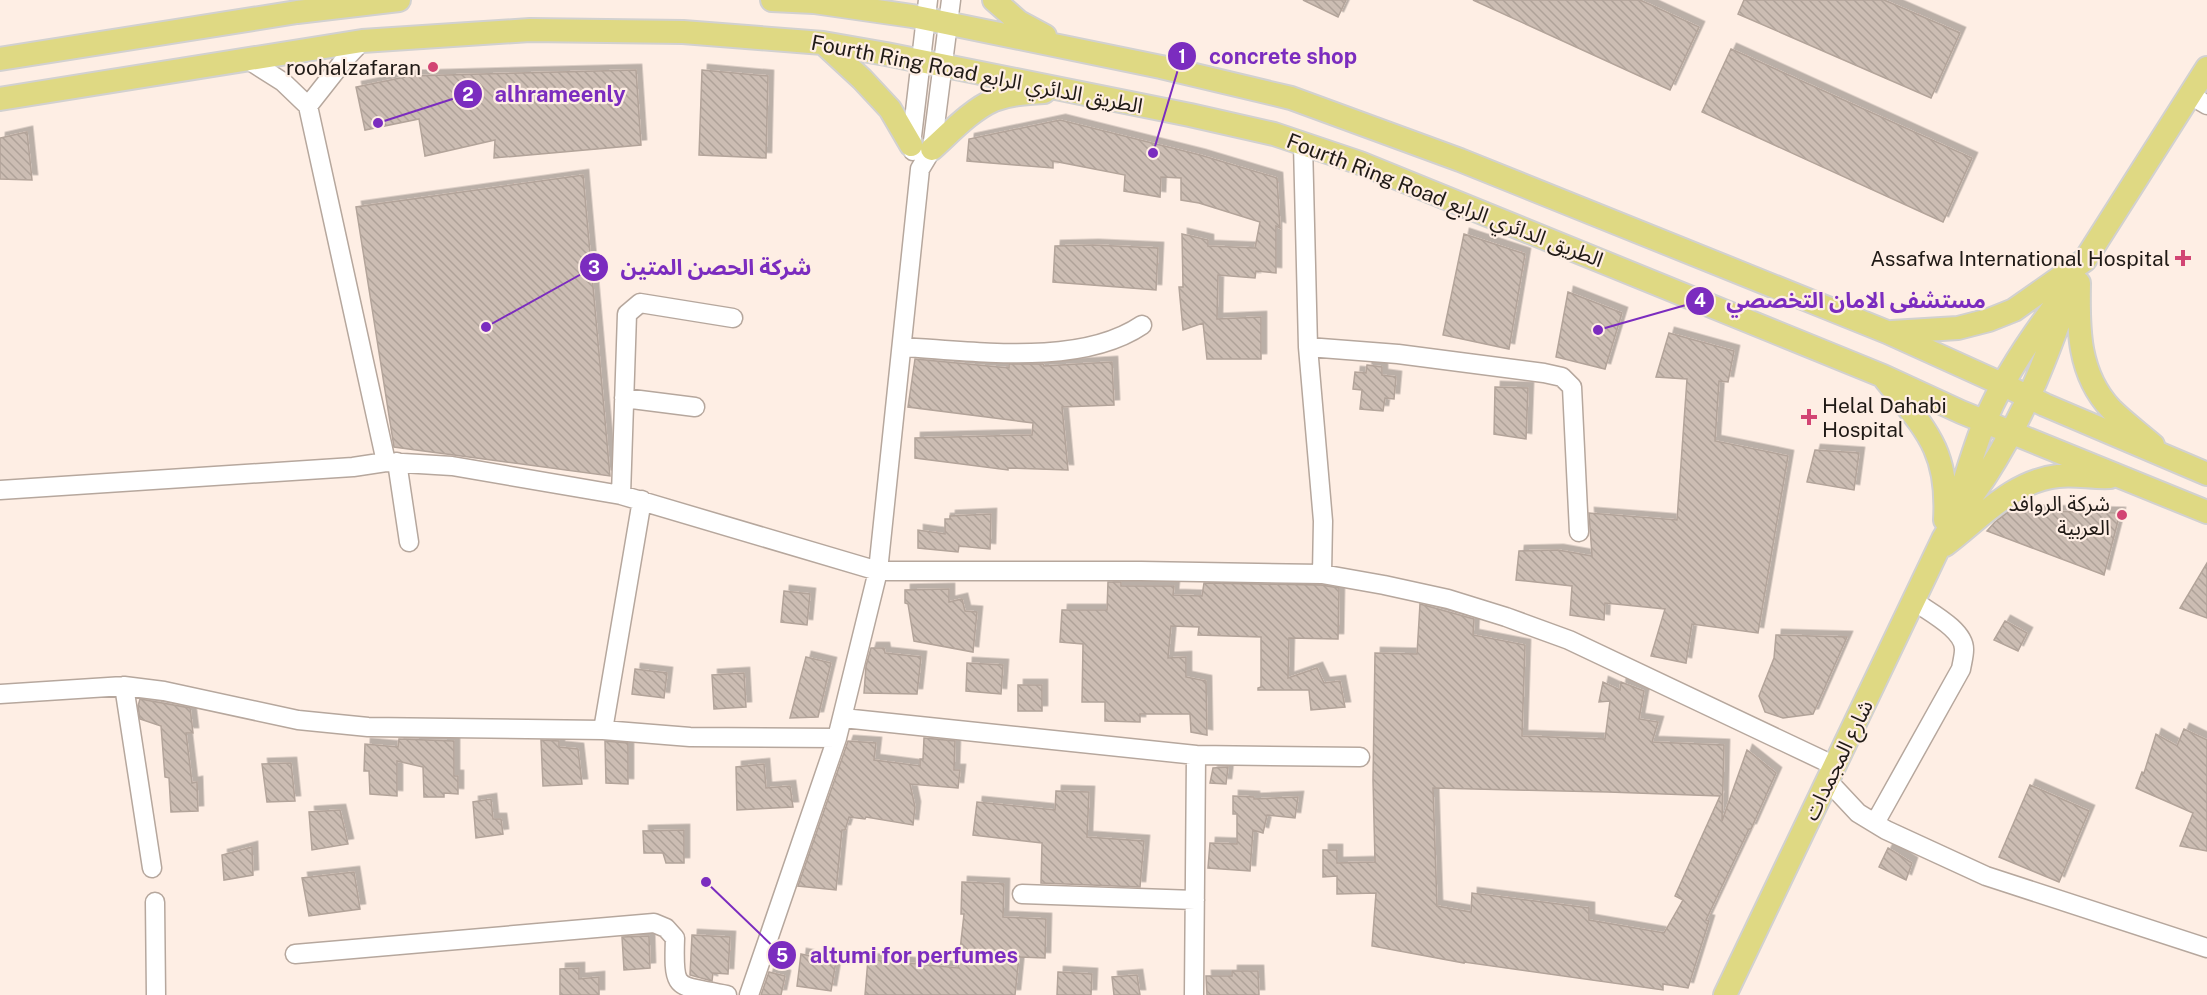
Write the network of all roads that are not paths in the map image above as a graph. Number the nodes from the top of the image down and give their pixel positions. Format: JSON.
{"nodes":[{"id":1,"x":399,"y":0,"type":"edge"},
{"id":2,"x":772,"y":0,"type":"edge"},
{"id":3,"x":951,"y":0,"type":"edge"},
{"id":4,"x":994,"y":0,"type":"edge"},
{"id":5,"x":819,"y":1,"type":"edge"},
{"id":6,"x":926,"y":9,"type":"edge"},
{"id":7,"x":949,"y":24,"type":"junction"},
{"id":8,"x":362,"y":41,"type":"junction"},
{"id":9,"x":823,"y":43,"type":"junction"},
{"id":10,"x":1068,"y":48,"type":"junction"},
{"id":11,"x":0,"y":59,"type":"edge"},
{"id":12,"x":248,"y":59,"type":"junction"},
{"id":13,"x":920,"y":60,"type":"junction"},
{"id":14,"x":943,"y":65,"type":"junction"},
{"id":15,"x":2207,"y":68,"type":"edge"},
{"id":16,"x":1095,"y":94,"type":"junction"},
{"id":17,"x":0,"y":99,"type":"edge"},
{"id":18,"x":2199,"y":100,"type":"edge"},
{"id":19,"x":308,"y":106,"type":"junction"},
{"id":20,"x":1303,"y":144,"type":"junction"},
{"id":21,"x":921,"y":147,"type":"junction"},
{"id":22,"x":2079,"y":271,"type":"junction"},
{"id":23,"x":733,"y":318,"type":"dead end"},
{"id":24,"x":1142,"y":325,"type":"dead end"},
{"id":25,"x":1887,"y":332,"type":"junction"},
{"id":26,"x":902,"y":347,"type":"junction"},
{"id":27,"x":1308,"y":347,"type":"junction"},
{"id":28,"x":1883,"y":376,"type":"junction"},
{"id":29,"x":2004,"y":385,"type":"junction"},
{"id":30,"x":2028,"y":396,"type":"junction"},
{"id":31,"x":624,"y":398,"type":"junction"},
{"id":32,"x":695,"y":408,"type":"dead end"},
{"id":33,"x":1985,"y":420,"type":"junction"},
{"id":34,"x":2012,"y":432,"type":"junction"},
{"id":35,"x":2168,"y":458,"type":"junction"},
{"id":36,"x":392,"y":462,"type":"junction"},
{"id":37,"x":2207,"y":474,"type":"edge"},
{"id":38,"x":2122,"y":477,"type":"junction"},
{"id":39,"x":0,"y":490,"type":"edge"},
{"id":40,"x":621,"y":495,"type":"junction"},
{"id":41,"x":642,"y":500,"type":"junction"},
{"id":42,"x":2207,"y":512,"type":"edge"},
{"id":43,"x":1579,"y":532,"type":"dead end"},
{"id":44,"x":1944,"y":538,"type":"junction"},
{"id":45,"x":409,"y":542,"type":"dead end"},
{"id":46,"x":878,"y":571,"type":"junction"},
{"id":47,"x":1322,"y":574,"type":"junction"},
{"id":48,"x":1914,"y":601,"type":"junction"},
{"id":49,"x":124,"y":686,"type":"junction"},
{"id":50,"x":0,"y":694,"type":"edge"},
{"id":51,"x":843,"y":718,"type":"junction"},
{"id":52,"x":603,"y":730,"type":"junction"},
{"id":53,"x":837,"y":738,"type":"junction"},
{"id":54,"x":1196,"y":755,"type":"junction"},
{"id":55,"x":1360,"y":757,"type":"dead end"},
{"id":56,"x":1831,"y":774,"type":"junction"},
{"id":57,"x":1875,"y":823,"type":"junction"},
{"id":58,"x":152,"y":868,"type":"dead end"},
{"id":59,"x":1022,"y":894,"type":"dead end"},
{"id":60,"x":1196,"y":900,"type":"junction"},
{"id":61,"x":155,"y":902,"type":"dead end"},
{"id":62,"x":2207,"y":948,"type":"edge"},
{"id":63,"x":296,"y":954,"type":"dead end"},
{"id":64,"x":156,"y":995,"type":"edge"},
{"id":65,"x":727,"y":995,"type":"edge"},
{"id":66,"x":749,"y":995,"type":"edge"},
{"id":67,"x":1194,"y":995,"type":"edge"},
{"id":68,"x":1725,"y":995,"type":"edge"}],
"edges":[{"from":1,"to":11,"type":"main road"},
{"from":2,"to":5,"type":"main road","name":"Fourth Ring Road الطريق الدائري الرابع"},
{"from":3,"to":7,"type":"street"},
{"from":4,"to":10,"type":"main road"},
{"from":5,"to":6,"type":"main road","name":"Fourth Ring Road الطريق الدائري الرابع"},
{"from":6,"to":7,"type":"main road","name":"Fourth Ring Road الطريق الدائري الرابع"},
{"from":6,"to":13,"type":"street"},
{"from":7,"to":10,"type":"main road","name":"Fourth Ring Road الطريق الدائري الرابع"},
{"from":7,"to":14,"type":"street"},
{"from":8,"to":9,"type":"main road","name":"Fourth Ring Road الطريق الدائري الرابع"},
{"from":8,"to":12,"type":"main road","name":"Fourth Ring Road الطريق الدائري الرابع"},
{"from":8,"to":19,"type":"street"},
{"from":9,"to":13,"type":"main road","name":"Fourth Ring Road الطريق الدائري الرابع"},
{"from":9,"to":21,"type":"main road"},
{"from":10,"to":25,"type":"main road","name":"Fourth Ring Road الطريق الدائري الرابع"},
{"from":12,"to":17,"type":"main road","name":"Fourth Ring Road الطريق الدائري الرابع"},
{"from":12,"to":19,"type":"street"},
{"from":13,"to":14,"type":"main road","name":"Fourth Ring Road الطريق الدائري الرابع"},
{"from":13,"to":21,"type":"street"},
{"from":14,"to":16,"type":"main road","name":"Fourth Ring Road الطريق الدائري الرابع"},
{"from":14,"to":21,"type":"street"},
{"from":15,"to":18,"type":"main road"},
{"from":16,"to":20,"type":"main road","name":"Fourth Ring Road الطريق الدائري الرابع"},
{"from":16,"to":21,"type":"main road"},
{"from":18,"to":22,"type":"main road"},
{"from":19,"to":36,"type":"street"},
{"from":20,"to":27,"type":"street"},
{"from":20,"to":28,"type":"main road","name":"Fourth Ring Road الطريق الدائري الرابع"},
{"from":21,"to":26,"type":"street"},
{"from":22,"to":25,"type":"main road"},
{"from":22,"to":29,"type":"main road","name":"شارع المجمدات"},
{"from":22,"to":30,"type":"main road","name":"شارع المجمدات"},
{"from":22,"to":35,"type":"main road"},
{"from":23,"to":31,"type":"street"},
{"from":24,"to":26,"type":"street"},
{"from":25,"to":29,"type":"main road","name":"Fourth Ring Road الطريق الدائري الرابع"},
{"from":26,"to":46,"type":"street"},
{"from":27,"to":43,"type":"street"},
{"from":27,"to":47,"type":"street"},
{"from":28,"to":33,"type":"main road","name":"Fourth Ring Road الطريق الدائري الرابع"},
{"from":28,"to":44,"type":"main road"},
{"from":29,"to":30,"type":"main road","name":"Fourth Ring Road الطريق الدائري الرابع"},
{"from":29,"to":33,"type":"main road","name":"شارع المجمدات"},
{"from":30,"to":34,"type":"main road","name":"شارع المجمدات"},
{"from":30,"to":35,"type":"main road","name":"Fourth Ring Road الطريق الدائري الرابع"},
{"from":31,"to":32,"type":"street"},
{"from":31,"to":40,"type":"street"},
{"from":33,"to":34,"type":"main road","name":"Fourth Ring Road الطريق الدائري الرابع"},
{"from":33,"to":44,"type":"main road","name":"شارع المجمدات"},
{"from":34,"to":38,"type":"main road","name":"Fourth Ring Road الطريق الدائري الرابع"},
{"from":34,"to":44,"type":"main road","name":"شارع المجمدات"},
{"from":35,"to":37,"type":"main road","name":"Fourth Ring Road الطريق الدائري الرابع"},
{"from":36,"to":39,"type":"street"},
{"from":36,"to":40,"type":"street"},
{"from":36,"to":45,"type":"street"},
{"from":38,"to":42,"type":"main road","name":"Fourth Ring Road الطريق الدائري الرابع"},
{"from":38,"to":44,"type":"main road"},
{"from":40,"to":41,"type":"street"},
{"from":41,"to":46,"type":"street"},
{"from":41,"to":52,"type":"street"},
{"from":44,"to":48,"type":"main road","name":"شارع المجمدات"},
{"from":46,"to":47,"type":"street"},
{"from":46,"to":51,"type":"street"},
{"from":47,"to":56,"type":"street"},
{"from":48,"to":56,"type":"main road","name":"شارع المجمدات"},
{"from":48,"to":57,"type":"street"},
{"from":49,"to":50,"type":"street"},
{"from":49,"to":52,"type":"street"},
{"from":49,"to":58,"type":"street"},
{"from":51,"to":53,"type":"street"},
{"from":51,"to":54,"type":"street"},
{"from":52,"to":53,"type":"street"},
{"from":53,"to":66,"type":"street"},
{"from":54,"to":55,"type":"street"},
{"from":54,"to":60,"type":"street"},
{"from":56,"to":57,"type":"street"},
{"from":56,"to":68,"type":"main road","name":"شارع المجمدات"},
{"from":57,"to":62,"type":"street"},
{"from":59,"to":60,"type":"street"},
{"from":60,"to":67,"type":"street"},
{"from":61,"to":64,"type":"street"},
{"from":63,"to":65,"type":"street"}]}
